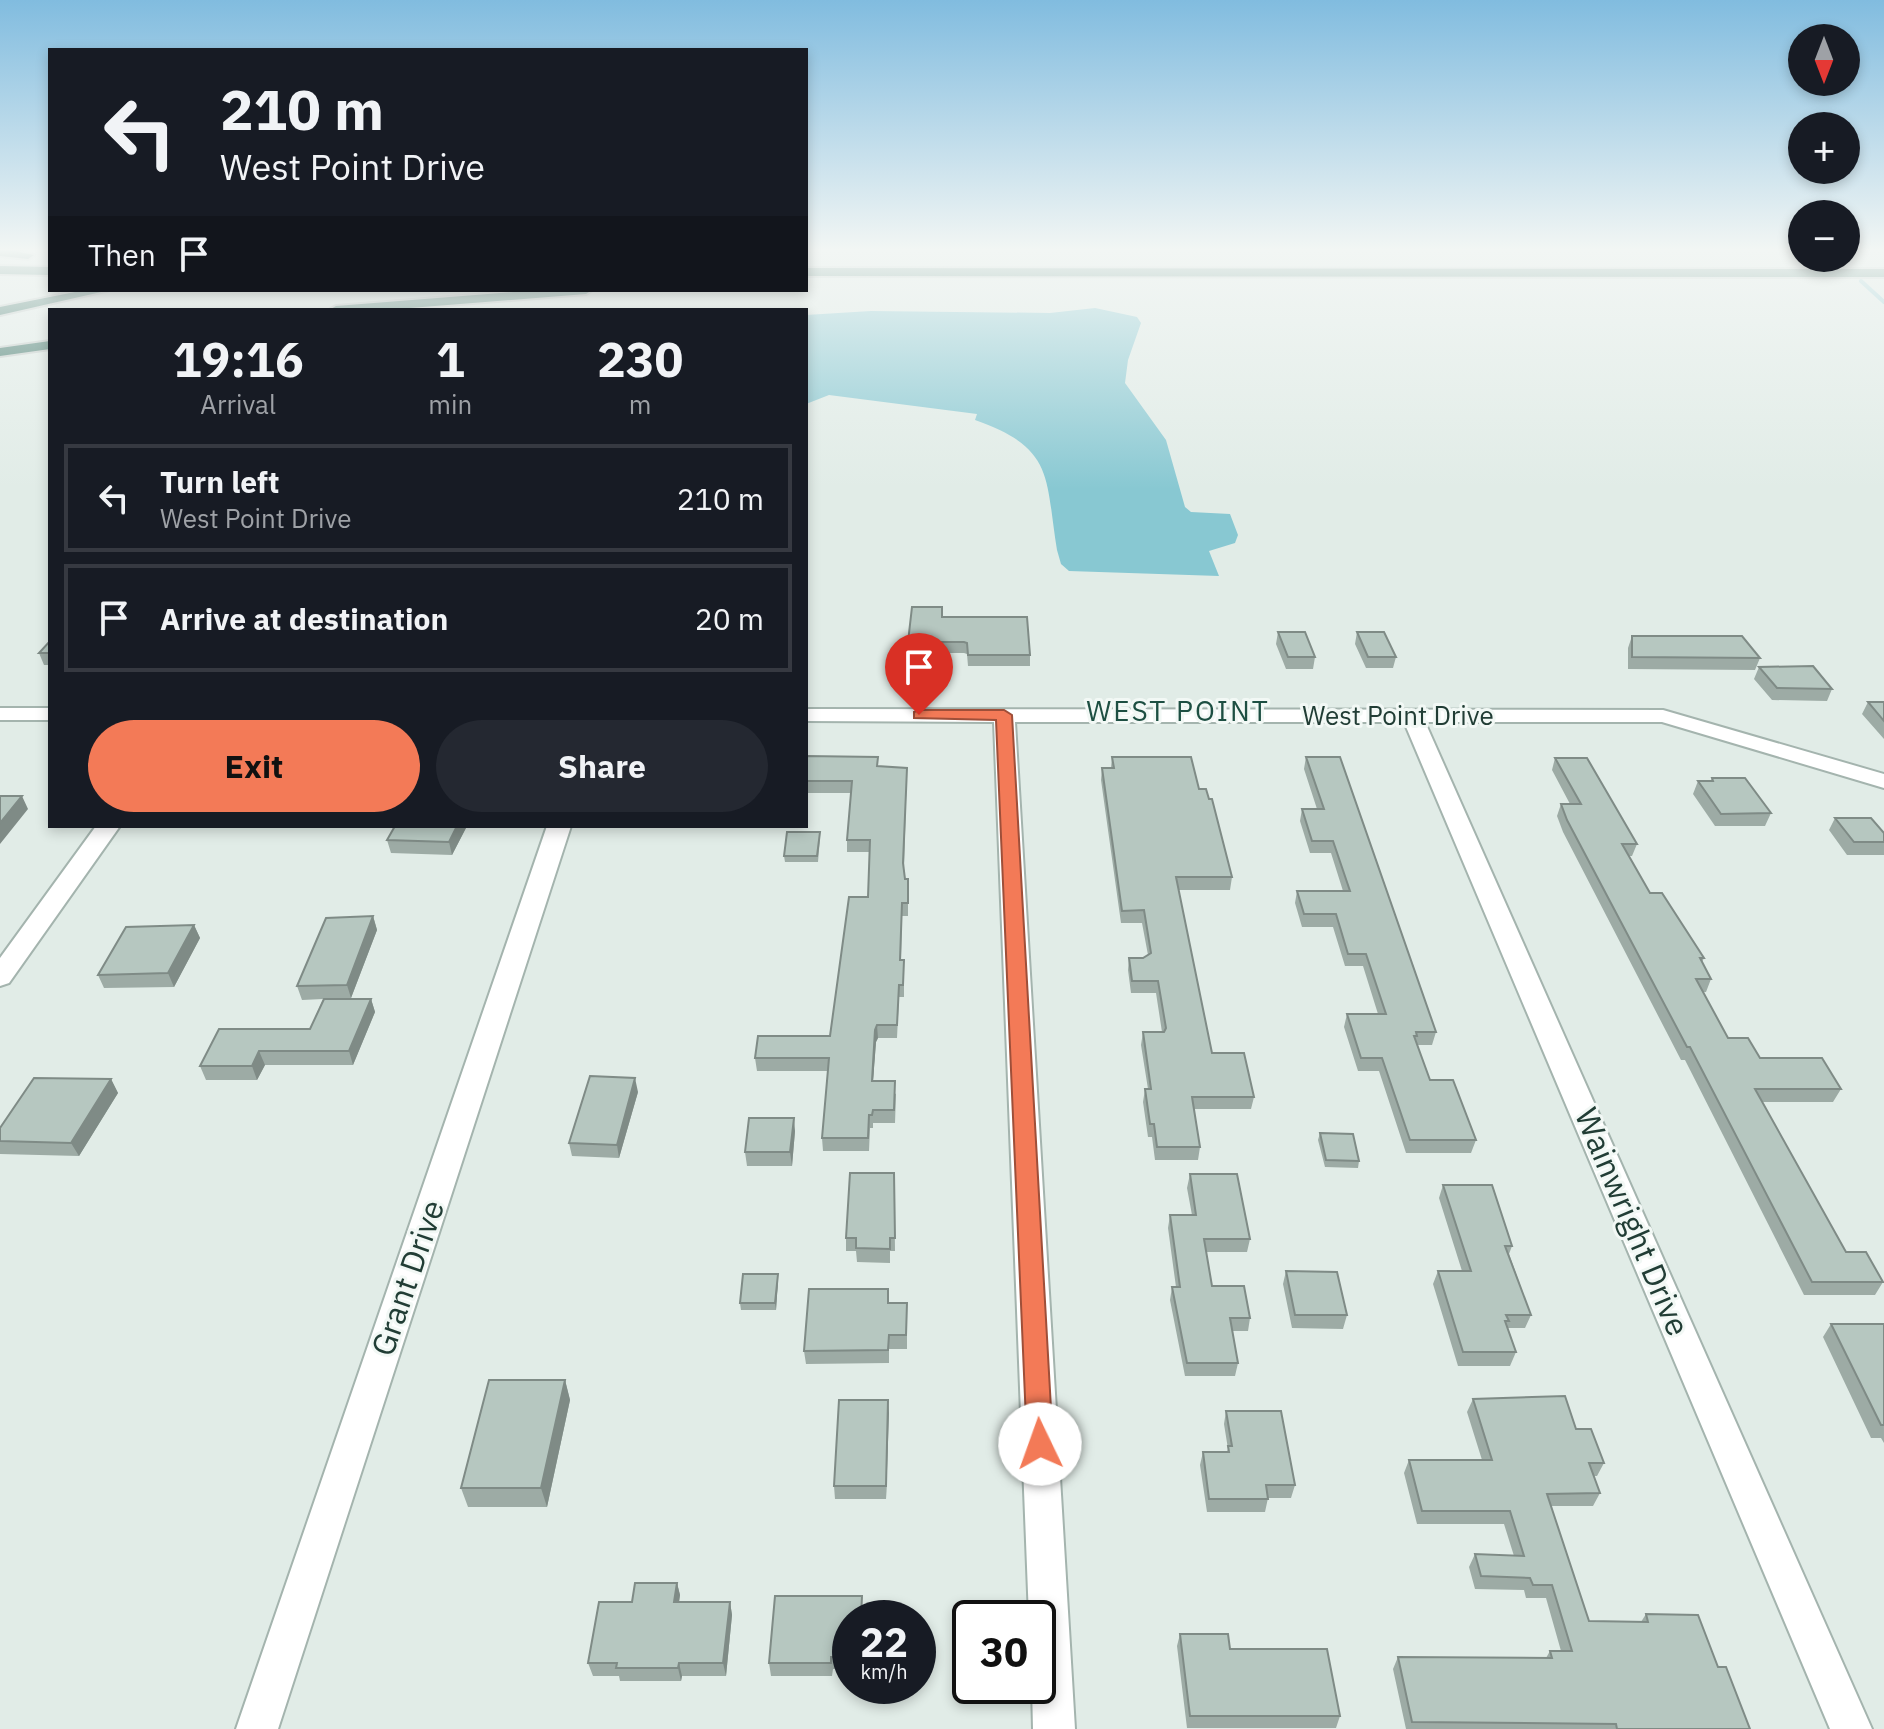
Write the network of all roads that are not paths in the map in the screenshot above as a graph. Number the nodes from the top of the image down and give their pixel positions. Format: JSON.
{"nodes":[{"id":1,"x":48,"y":345,"type":"edge"},
{"id":2,"x":0,"y":352,"type":"edge"},
{"id":3,"x":0,"y":714,"type":"edge"},
{"id":4,"x":48,"y":714,"type":"edge"},
{"id":5,"x":808,"y":715,"type":"edge"},
{"id":6,"x":1004,"y":715,"type":"junction"},
{"id":7,"x":1412,"y":716,"type":"junction"},
{"id":8,"x":1884,"y":781,"type":"edge"},
{"id":9,"x":107,"y":828,"type":"edge"},
{"id":10,"x":558,"y":828,"type":"edge"},
{"id":11,"x":0,"y":977,"type":"edge"},
{"id":12,"x":257,"y":1729,"type":"edge"},
{"id":13,"x":1054,"y":1729,"type":"edge"},
{"id":14,"x":1851,"y":1729,"type":"edge"}],
"edges":[{"from":1,"to":2,"type":"highway"},
{"from":3,"to":4,"type":"street"},
{"from":5,"to":6,"type":"street","name":"West Point Drive"},
{"from":6,"to":7,"type":"street","name":"West Point Drive"},
{"from":6,"to":13,"type":"street"},
{"from":7,"to":8,"type":"street","name":"West Point Drive"},
{"from":7,"to":14,"type":"street","name":"Wainwright Drive"},
{"from":9,"to":11,"type":"street"},
{"from":10,"to":12,"type":"street","name":"Grant Drive"}]}
